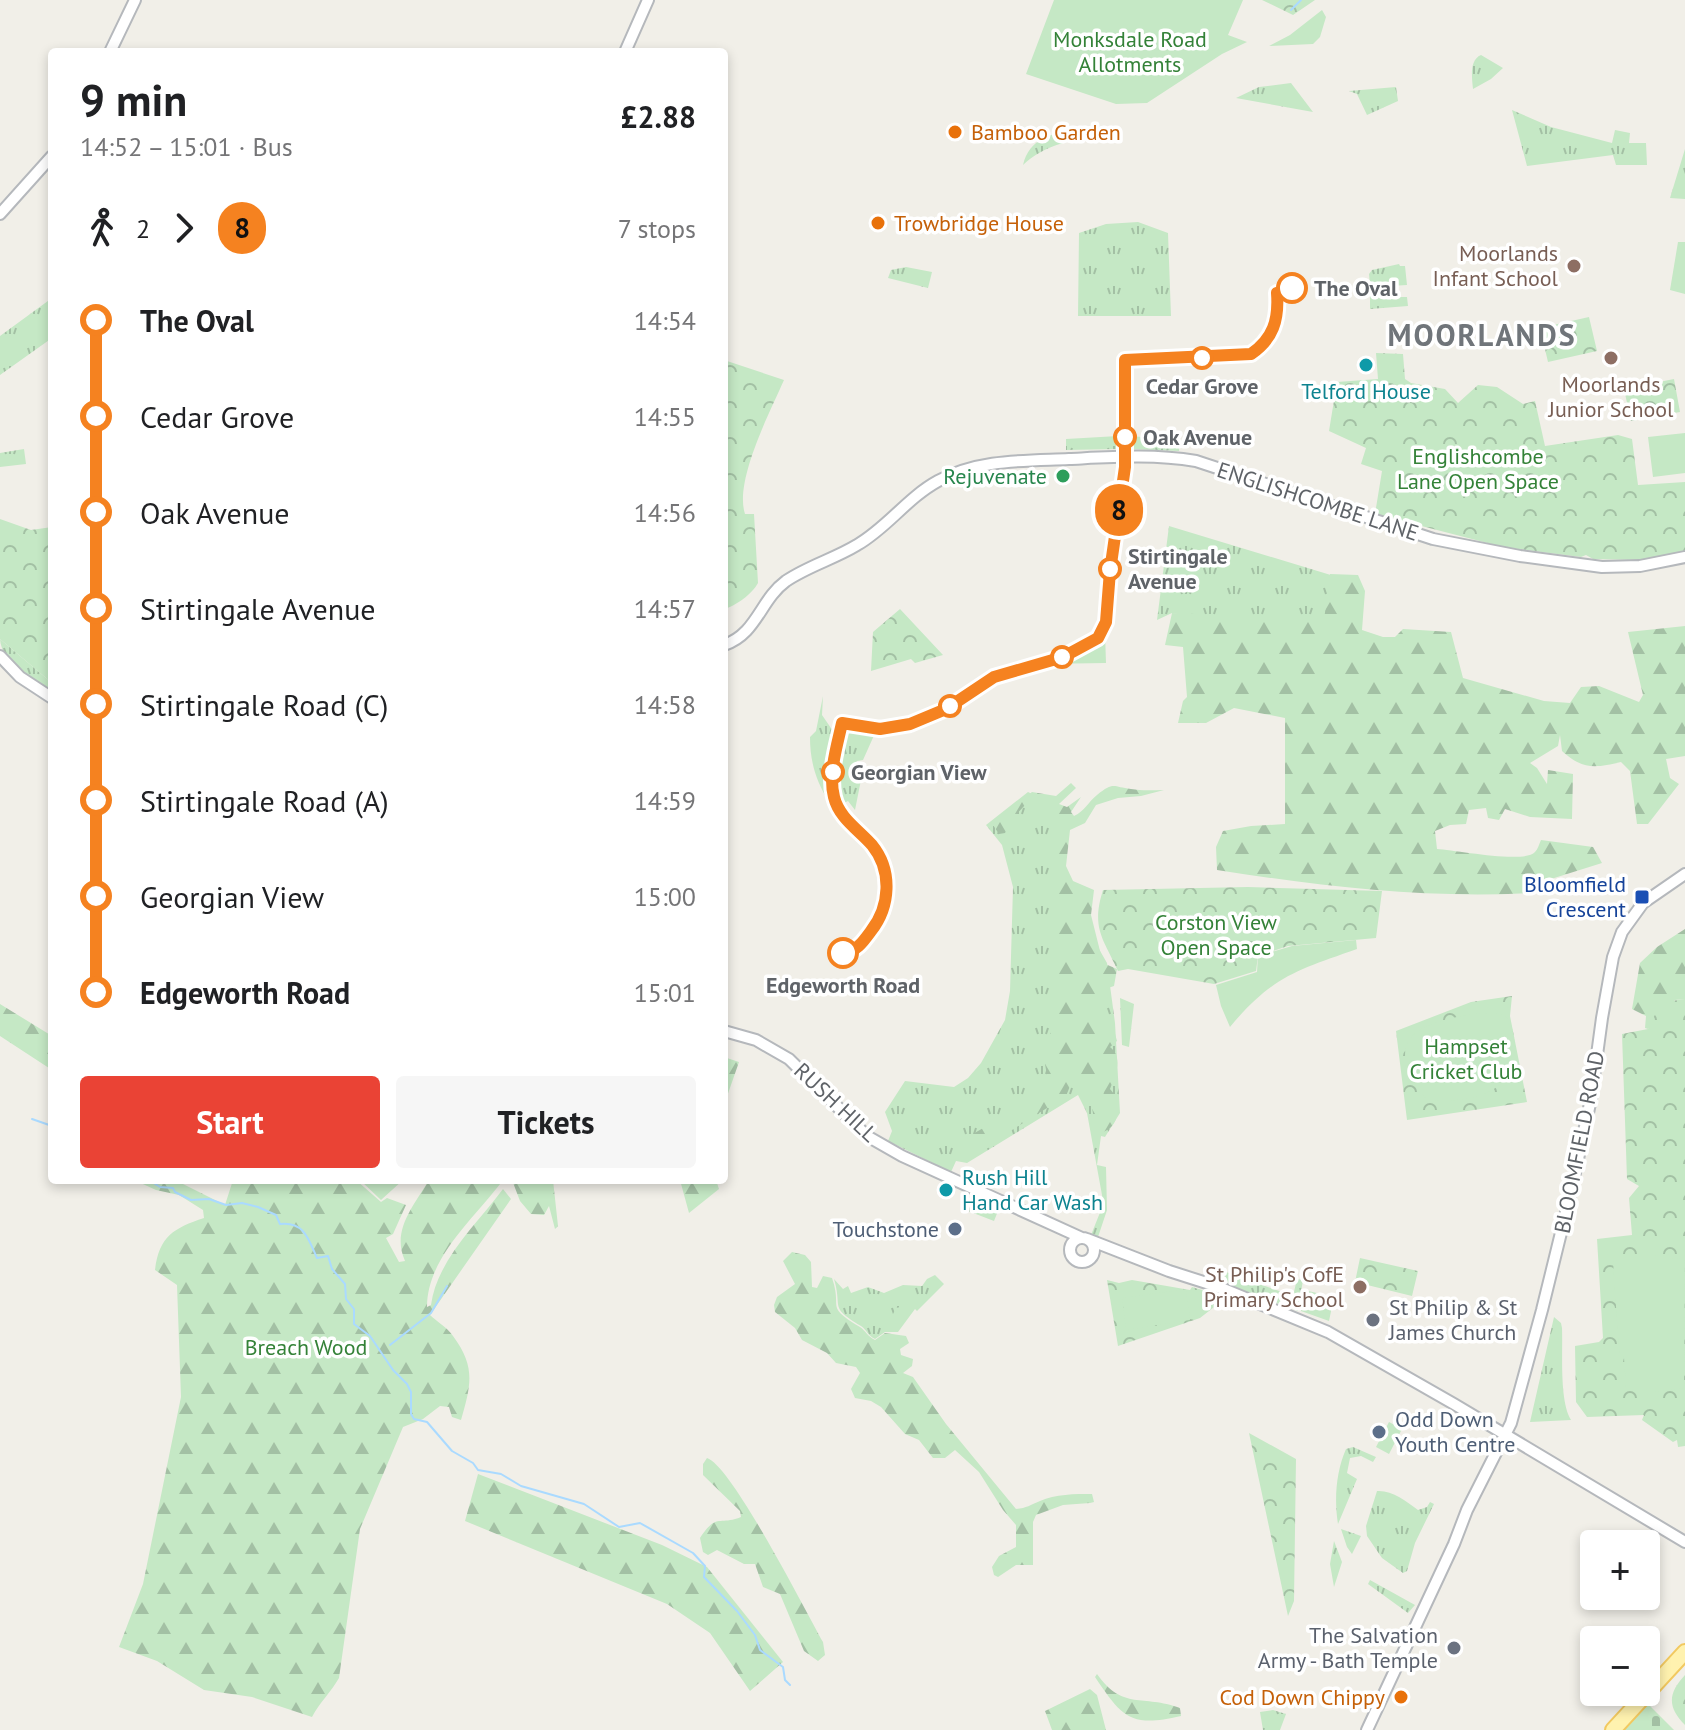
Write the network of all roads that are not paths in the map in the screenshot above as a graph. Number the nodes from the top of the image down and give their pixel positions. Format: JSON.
{"nodes":[{"id":1,"x":135,"y":0,"type":"edge"},
{"id":2,"x":648,"y":0,"type":"edge"},
{"id":3,"x":112,"y":48,"type":"edge"},
{"id":4,"x":627,"y":48,"type":"edge"},
{"id":5,"x":48,"y":160,"type":"edge"},
{"id":6,"x":0,"y":214,"type":"edge"},
{"id":7,"x":1685,"y":557,"type":"edge"},
{"id":8,"x":728,"y":643,"type":"edge"},
{"id":9,"x":0,"y":656,"type":"edge"},
{"id":10,"x":48,"y":695,"type":"edge"},
{"id":11,"x":1685,"y":874,"type":"edge"},
{"id":12,"x":728,"y":1032,"type":"edge"},
{"id":13,"x":1036,"y":1215,"type":"junction"},
{"id":14,"x":1084,"y":1238,"type":"junction"},
{"id":15,"x":1070,"y":1249,"type":"junction"},
{"id":16,"x":1094,"y":1250,"type":"junction"},
{"id":17,"x":1122,"y":1253,"type":"junction"},
{"id":18,"x":1505,"y":1435,"type":"junction"},
{"id":19,"x":1685,"y":1542,"type":"edge"},
{"id":20,"x":1685,"y":1652,"type":"edge"},
{"id":21,"x":1367,"y":1730,"type":"edge"},
{"id":22,"x":1613,"y":1730,"type":"edge"}],
"edges":[{"from":1,"to":3,"type":"street"},
{"from":2,"to":4,"type":"street"},
{"from":5,"to":6,"type":"street"},
{"from":7,"to":8,"type":"street","name":"ENGLISHCOMBE LANE"},
{"from":9,"to":10,"type":"street"},
{"from":11,"to":18,"type":"street","name":"BLOOMFIELD ROAD"},
{"from":12,"to":13,"type":"street","name":"RUSH HILL"},
{"from":13,"to":14,"type":"street","name":"RUSH HILL"},
{"from":13,"to":15,"type":"street","name":"RUSH HILL"},
{"from":14,"to":15,"type":"street"},
{"from":14,"to":16,"type":"street"},
{"from":14,"to":17,"type":"street","name":"RUSH HILL"},
{"from":15,"to":16,"type":"street"},
{"from":16,"to":17,"type":"street"},
{"from":17,"to":18,"type":"street"},
{"from":18,"to":19,"type":"street"},
{"from":18,"to":21,"type":"street","name":"BLOOMFIELD ROAD"},
{"from":20,"to":22,"type":"main road"}]}
